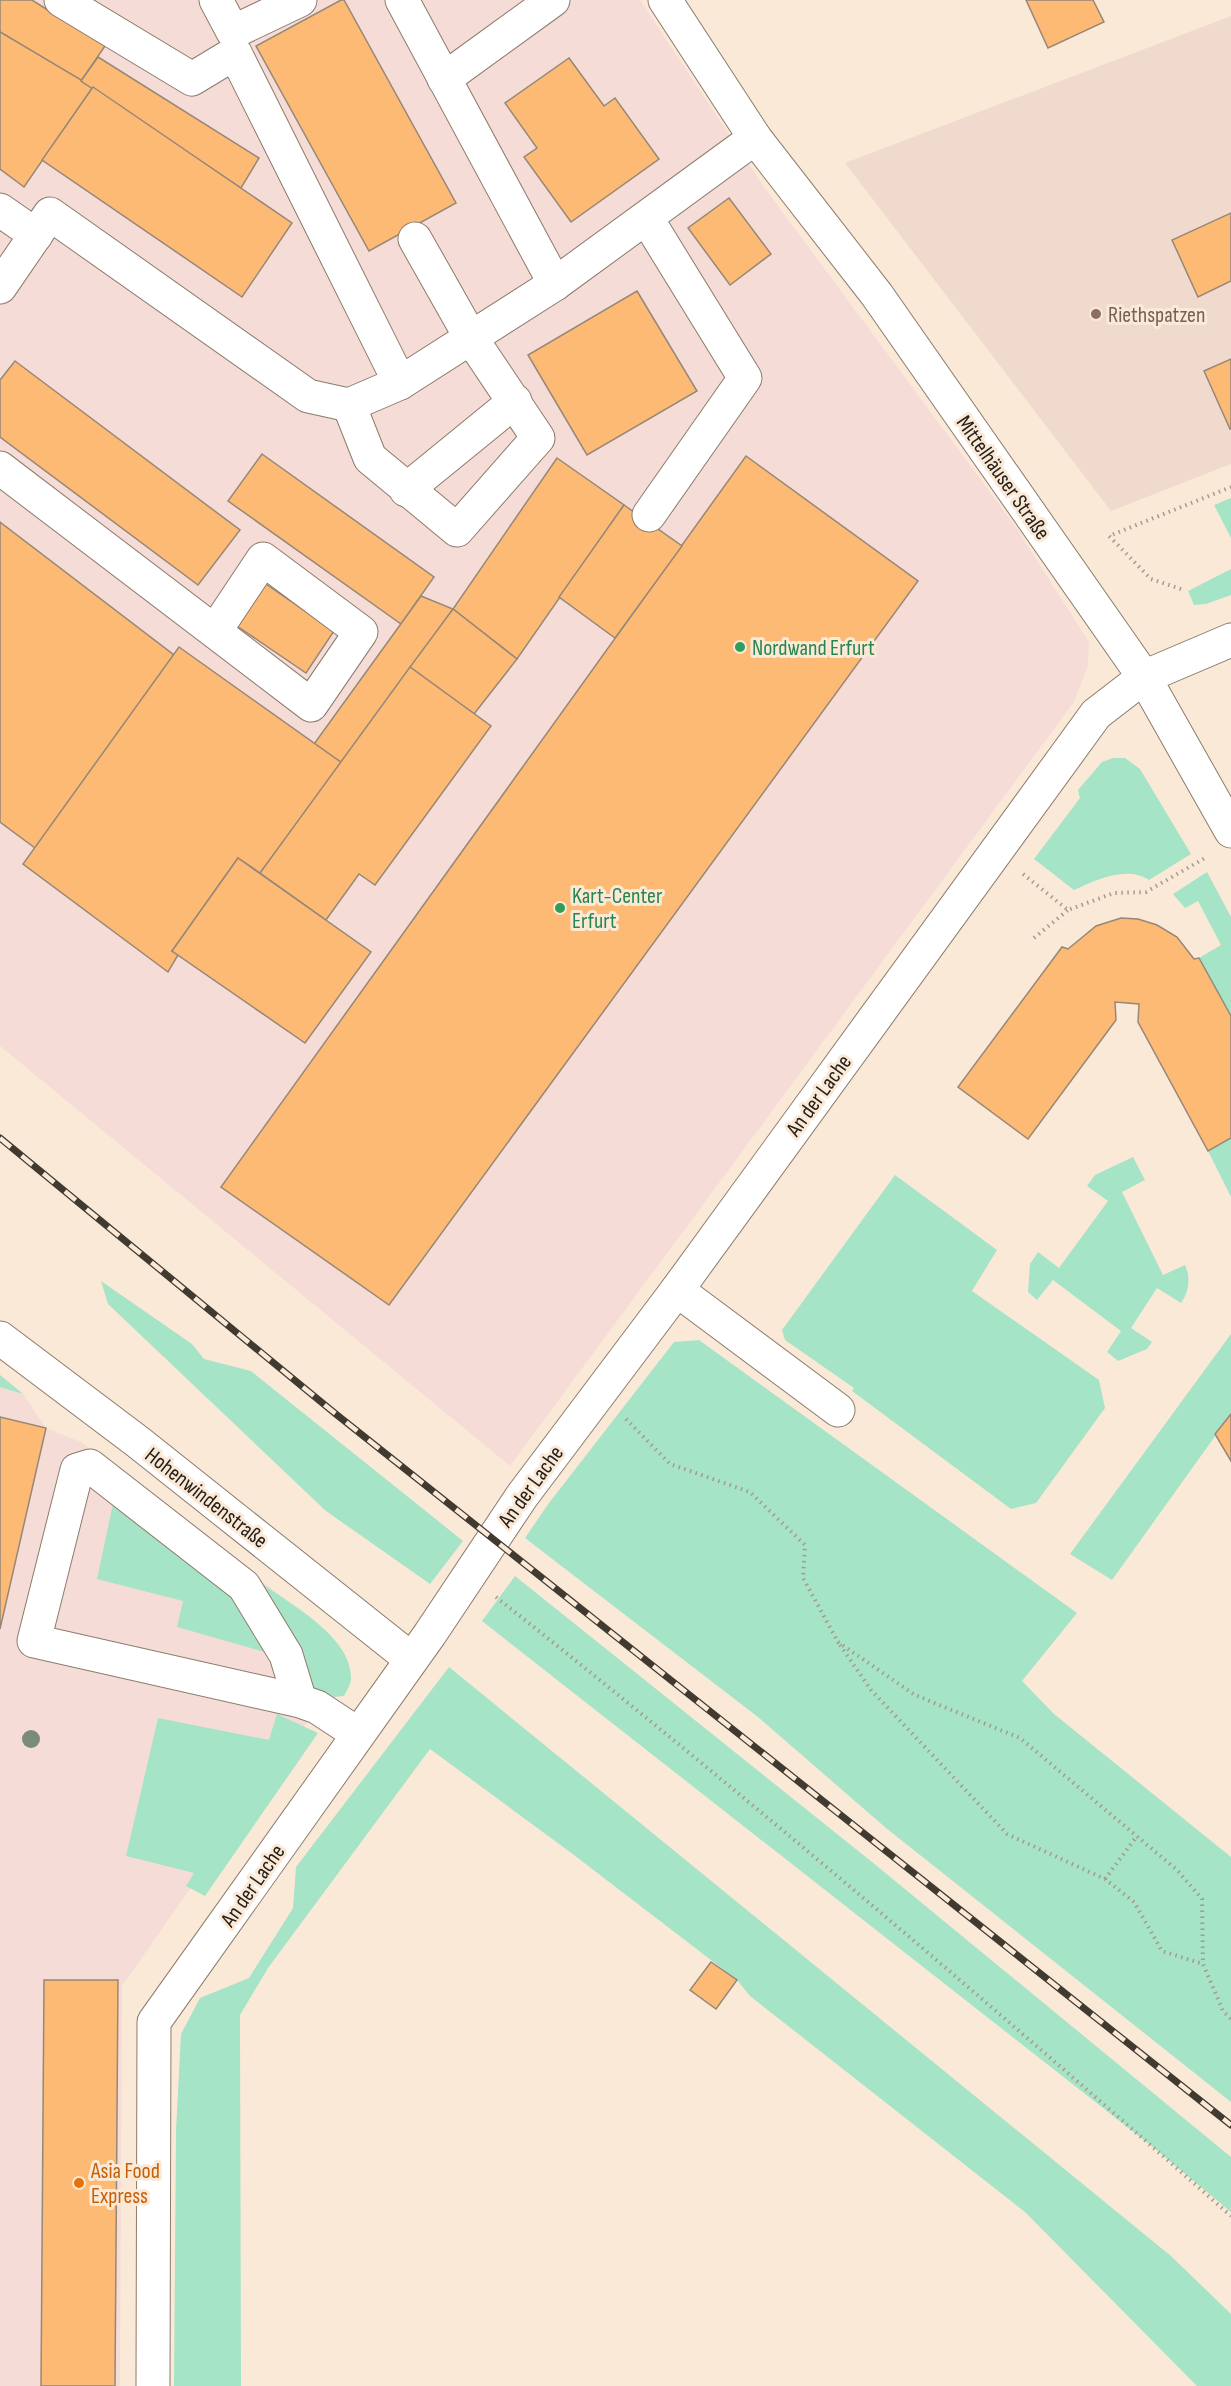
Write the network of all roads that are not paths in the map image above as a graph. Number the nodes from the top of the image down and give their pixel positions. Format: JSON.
{"nodes":[{"id":1,"x":62,"y":0,"type":"edge"},
{"id":2,"x":216,"y":0,"type":"edge"},
{"id":3,"x":300,"y":0,"type":"edge"},
{"id":4,"x":553,"y":0,"type":"edge"},
{"id":5,"x":665,"y":0,"type":"edge"},
{"id":6,"x":405,"y":1,"type":"edge"},
{"id":7,"x":234,"y":43,"type":"junction"},
{"id":8,"x":444,"y":79,"type":"junction"},
{"id":9,"x":755,"y":138,"type":"junction"},
{"id":10,"x":0,"y":210,"type":"edge"},
{"id":11,"x":647,"y":219,"type":"junction"},
{"id":12,"x":36,"y":235,"type":"junction"},
{"id":13,"x":415,"y":239,"type":"dead end"},
{"id":14,"x":555,"y":284,"type":"junction"},
{"id":15,"x":0,"y":287,"type":"edge"},
{"id":16,"x":471,"y":338,"type":"junction"},
{"id":17,"x":400,"y":383,"type":"junction"},
{"id":18,"x":515,"y":400,"type":"junction"},
{"id":19,"x":348,"y":405,"type":"junction"},
{"id":20,"x":0,"y":468,"type":"edge"},
{"id":21,"x":406,"y":489,"type":"junction"},
{"id":22,"x":649,"y":515,"type":"dead end"},
{"id":23,"x":214,"y":631,"type":"junction"},
{"id":24,"x":1231,"y":640,"type":"edge"},
{"id":25,"x":1144,"y":677,"type":"junction"},
{"id":26,"x":1231,"y":831,"type":"edge"},
{"id":27,"x":677,"y":1290,"type":"junction"},
{"id":28,"x":0,"y":1338,"type":"edge"},
{"id":29,"x":838,"y":1410,"type":"dead end"},
{"id":30,"x":411,"y":1659,"type":"junction"},
{"id":31,"x":300,"y":1701,"type":"junction"},
{"id":32,"x":358,"y":1734,"type":"junction"},
{"id":33,"x":153,"y":2386,"type":"edge"}],
"edges":[{"from":1,"to":7,"type":"street"},
{"from":2,"to":7,"type":"street"},
{"from":3,"to":7,"type":"street"},
{"from":4,"to":8,"type":"street"},
{"from":5,"to":9,"type":"street","name":"Mittelhäuser Straße"},
{"from":6,"to":8,"type":"street"},
{"from":7,"to":17,"type":"street"},
{"from":8,"to":14,"type":"street"},
{"from":9,"to":11,"type":"street"},
{"from":9,"to":25,"type":"street","name":"Mittelhäuser Straße"},
{"from":10,"to":12,"type":"street"},
{"from":11,"to":14,"type":"street"},
{"from":11,"to":22,"type":"street"},
{"from":12,"to":15,"type":"street"},
{"from":12,"to":19,"type":"street"},
{"from":13,"to":16,"type":"street"},
{"from":14,"to":16,"type":"street"},
{"from":16,"to":17,"type":"street"},
{"from":16,"to":18,"type":"street"},
{"from":17,"to":19,"type":"street"},
{"from":18,"to":21,"type":"street"},
{"from":18,"to":21,"type":"street"},
{"from":19,"to":21,"type":"street"},
{"from":20,"to":23,"type":"street"},
{"from":23,"to":23,"type":"street"},
{"from":24,"to":25,"type":"street","name":"An der Lache"},
{"from":25,"to":26,"type":"street","name":"Mittelhäuser Straße"},
{"from":25,"to":27,"type":"street","name":"An der Lache"},
{"from":27,"to":29,"type":"street"},
{"from":27,"to":30,"type":"street","name":"An der Lache"},
{"from":28,"to":30,"type":"street","name":"Hohenwindenstraße"},
{"from":30,"to":32,"type":"street","name":"An der Lache"},
{"from":31,"to":31,"type":"street"},
{"from":31,"to":32,"type":"street"},
{"from":32,"to":33,"type":"street","name":"An der Lache"}]}
